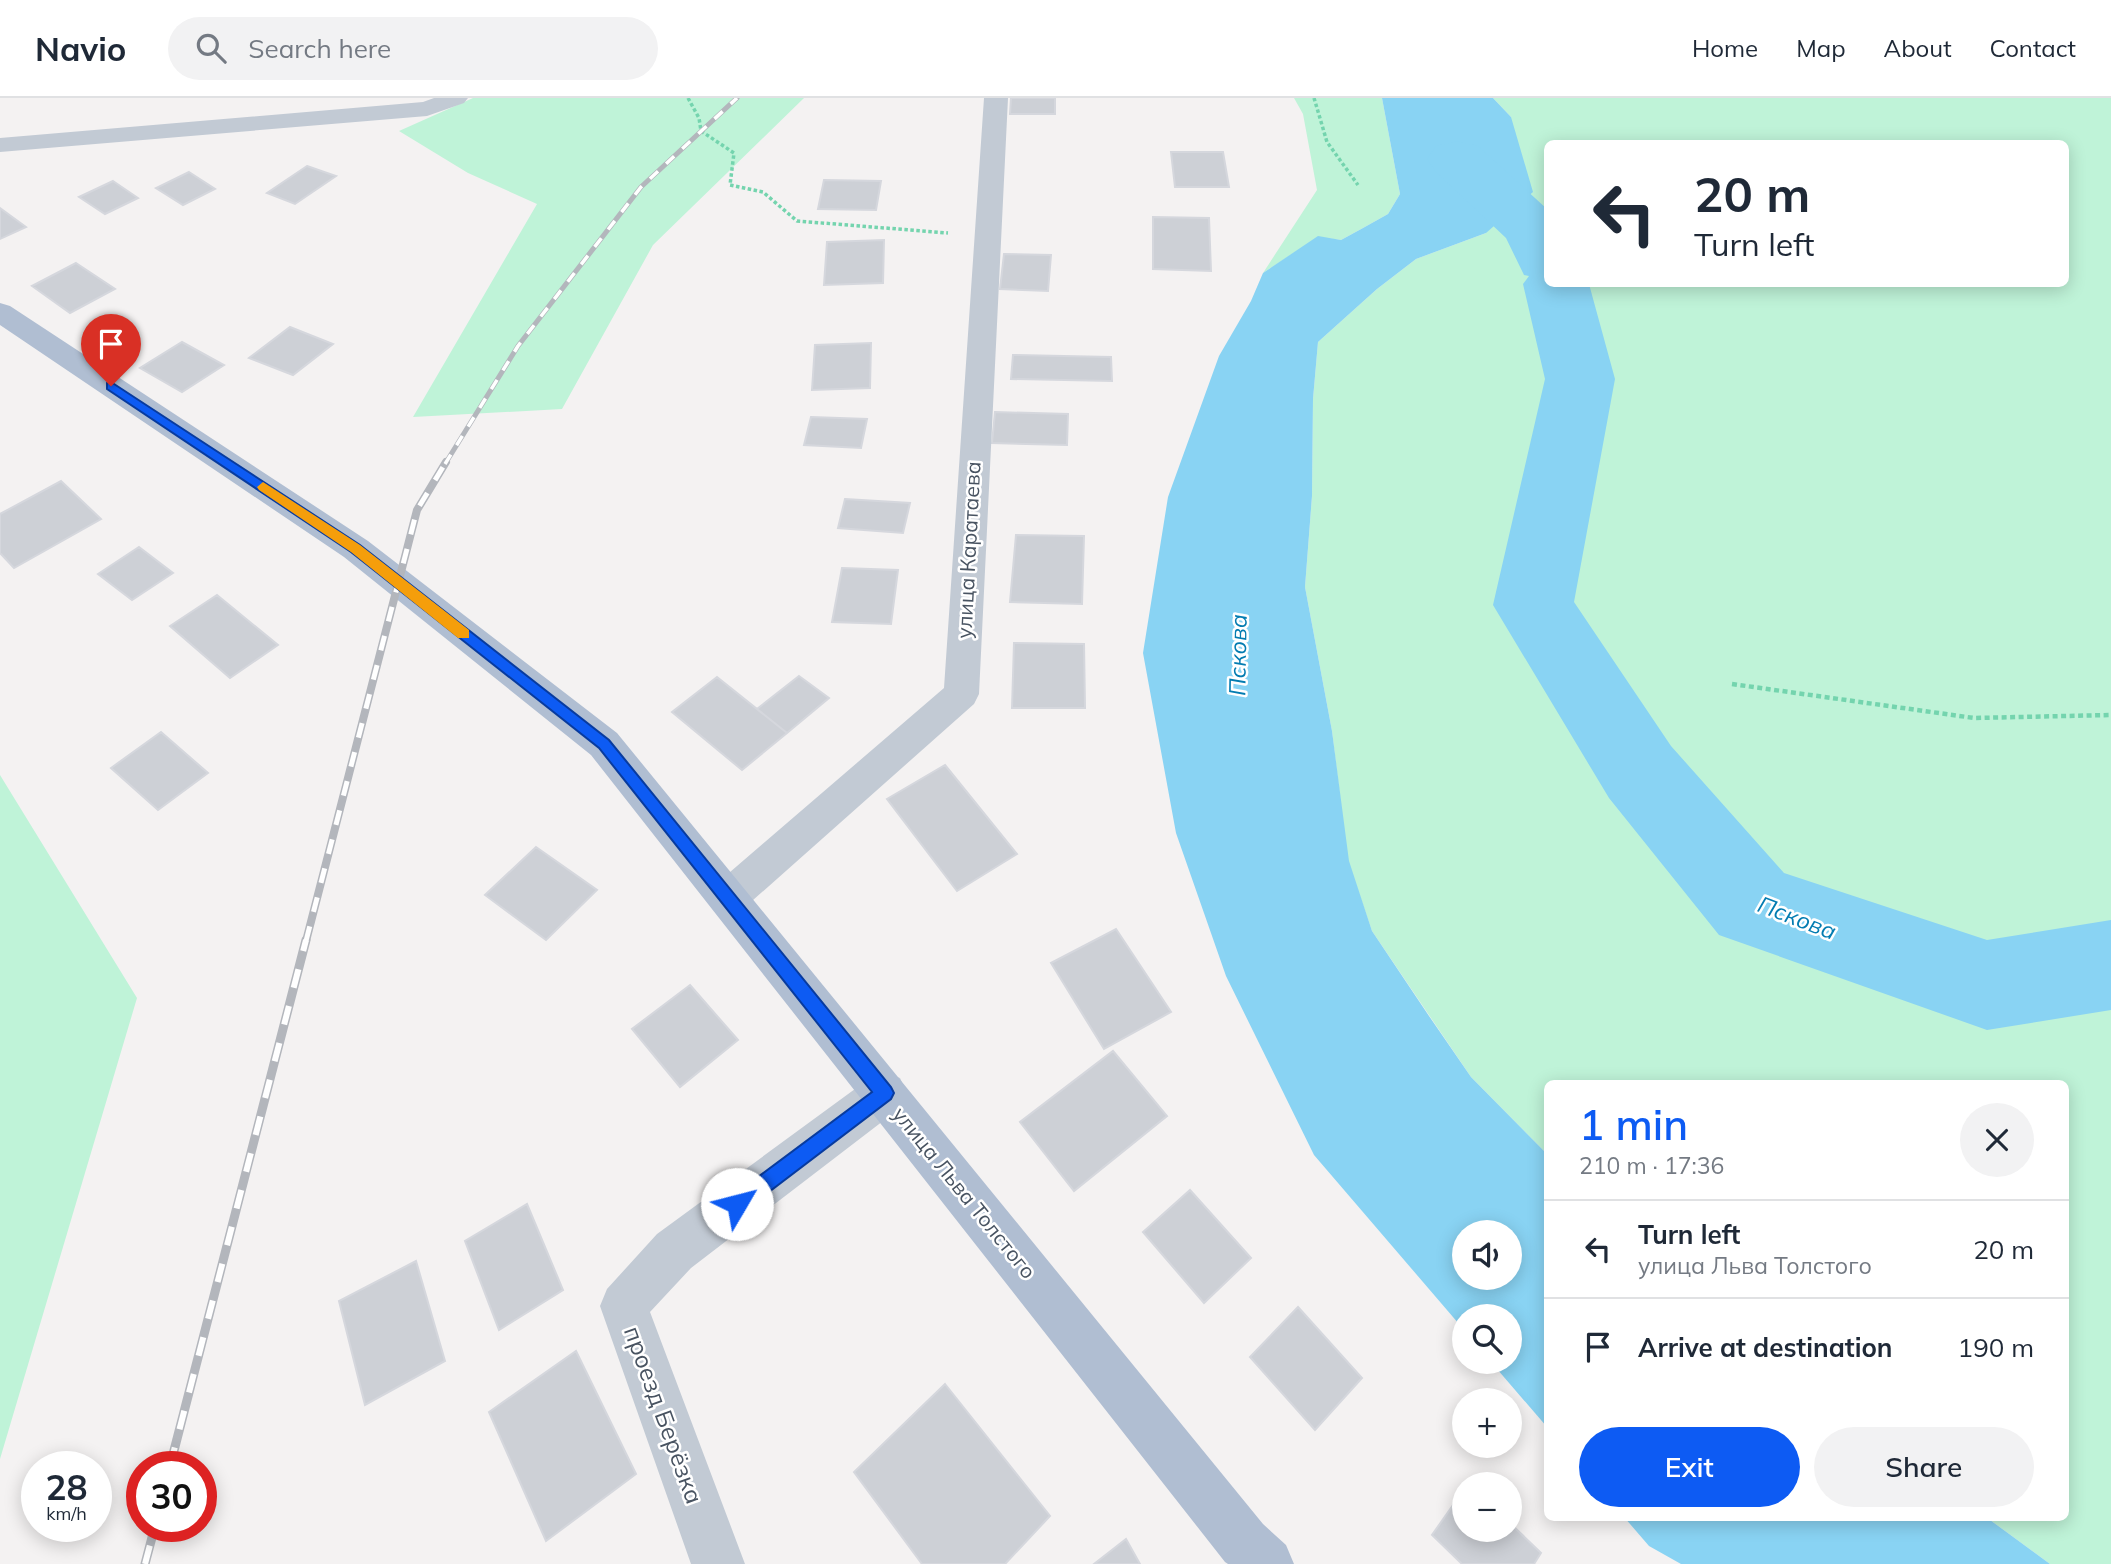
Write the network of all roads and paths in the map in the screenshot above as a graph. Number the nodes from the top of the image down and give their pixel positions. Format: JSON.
{"nodes":[{"id":1,"x":457,"y":98,"type":"edge"},
{"id":2,"x":688,"y":98,"type":"edge"},
{"id":3,"x":996,"y":98,"type":"edge"},
{"id":4,"x":1314,"y":98,"type":"edge"},
{"id":5,"x":0,"y":145,"type":"edge"},
{"id":6,"x":1358,"y":184,"type":"dead end"},
{"id":7,"x":986,"y":235,"type":"junction"},
{"id":8,"x":0,"y":312,"type":"edge"},
{"id":9,"x":1732,"y":684,"type":"dead end"},
{"id":10,"x":2111,"y":715,"type":"edge"},
{"id":11,"x":729,"y":897,"type":"junction"},
{"id":12,"x":885,"y":1093,"type":"junction"},
{"id":13,"x":718,"y":1564,"type":"edge"},
{"id":14,"x":1267,"y":1564,"type":"edge"}],
"edges":[{"from":1,"to":5,"type":"street"},
{"from":2,"to":7,"type":"path"},
{"from":3,"to":7,"type":"street","name":"улица Каратаева"},
{"from":4,"to":6,"type":"path"},
{"from":7,"to":11,"type":"street","name":"улица Каратаева"},
{"from":8,"to":11,"type":"main road","name":"улица Льва Толстого"},
{"from":9,"to":10,"type":"path"},
{"from":11,"to":12,"type":"main road","name":"улица Льва Толстого"},
{"from":12,"to":13,"type":"street","name":"проезд Берёзка"},
{"from":12,"to":14,"type":"main road","name":"улица Льва Толстого"}]}
